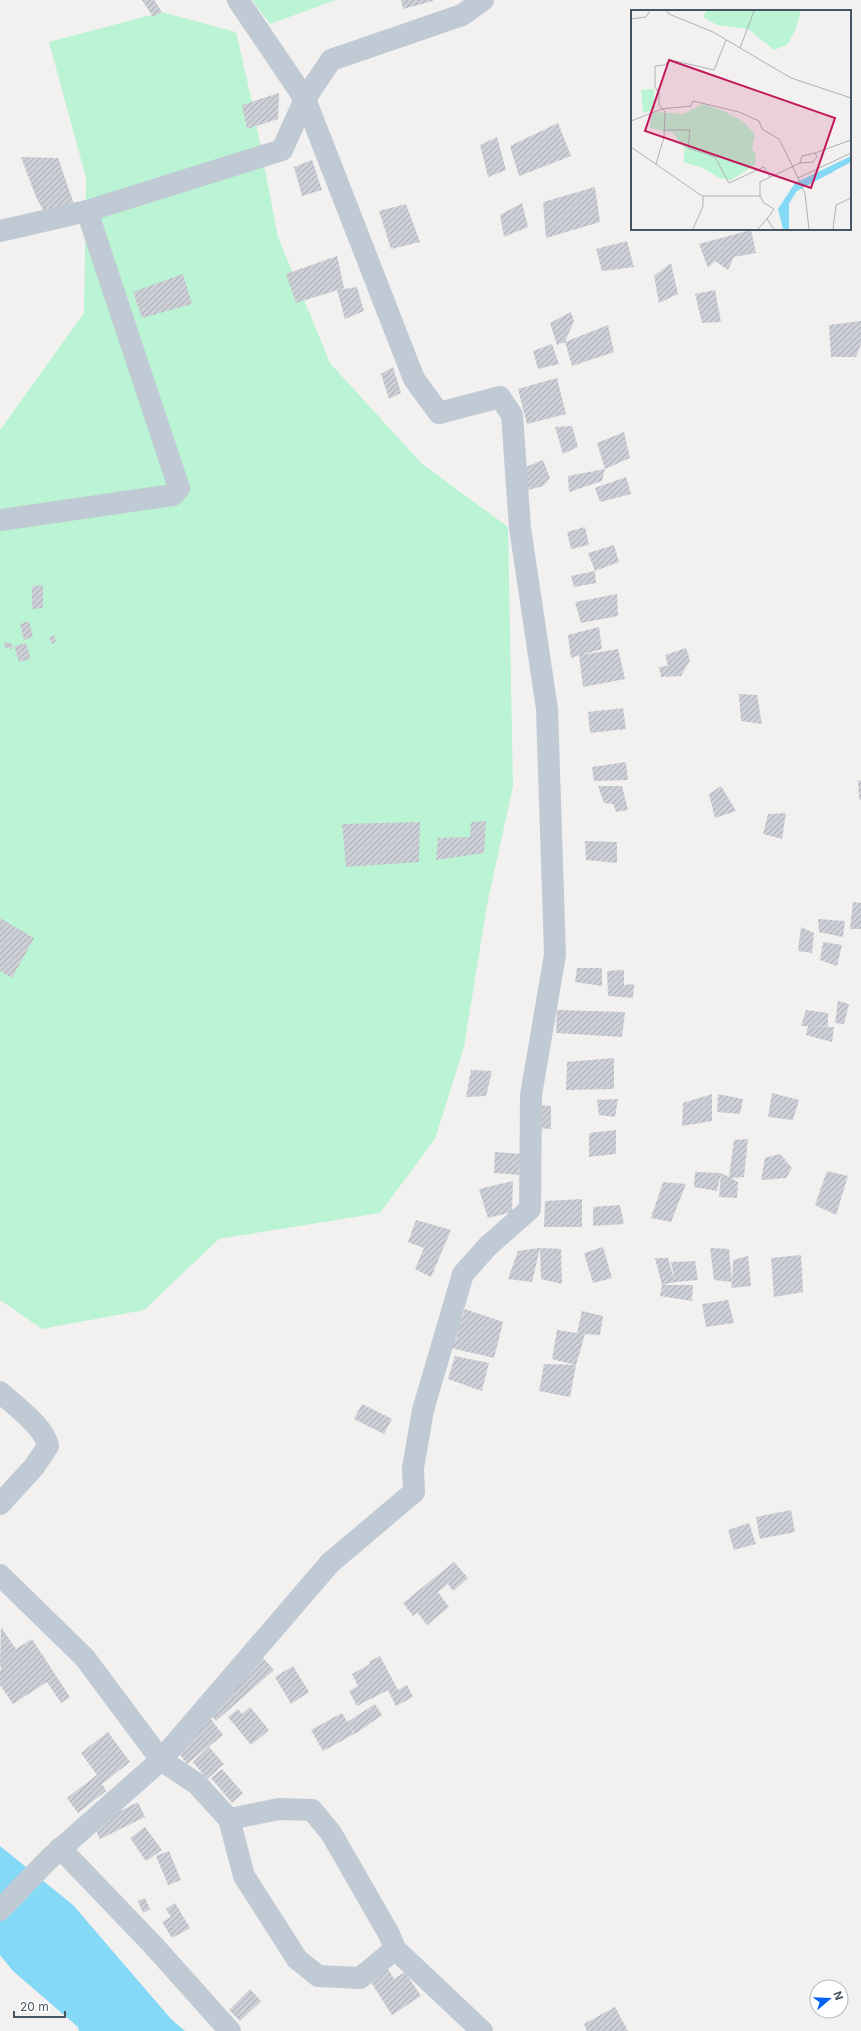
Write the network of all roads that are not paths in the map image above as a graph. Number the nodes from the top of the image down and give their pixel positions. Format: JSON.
{"nodes":[{"id":1,"x":238,"y":0,"type":"edge"},
{"id":2,"x":483,"y":0,"type":"edge"},
{"id":3,"x":305,"y":99,"type":"junction"},
{"id":4,"x":86,"y":212,"type":"junction"},
{"id":5,"x":0,"y":231,"type":"edge"},
{"id":6,"x":0,"y":520,"type":"edge"},
{"id":7,"x":0,"y":1392,"type":"edge"},
{"id":8,"x":0,"y":1504,"type":"edge"},
{"id":9,"x":0,"y":1575,"type":"edge"},
{"id":10,"x":161,"y":1760,"type":"junction"},
{"id":11,"x":229,"y":1819,"type":"junction"},
{"id":12,"x":54,"y":1853,"type":"junction"},
{"id":13,"x":0,"y":1910,"type":"edge"},
{"id":14,"x":395,"y":1949,"type":"junction"},
{"id":15,"x":230,"y":2031,"type":"edge"},
{"id":16,"x":482,"y":2031,"type":"edge"}],
"edges":[{"from":1,"to":3,"type":"street"},
{"from":2,"to":3,"type":"street"},
{"from":3,"to":4,"type":"street"},
{"from":3,"to":10,"type":"street"},
{"from":4,"to":5,"type":"street"},
{"from":4,"to":6,"type":"street"},
{"from":7,"to":8,"type":"street"},
{"from":9,"to":10,"type":"street"},
{"from":10,"to":11,"type":"street"},
{"from":10,"to":12,"type":"street"},
{"from":11,"to":14,"type":"street"},
{"from":11,"to":14,"type":"street"},
{"from":12,"to":13,"type":"street"},
{"from":12,"to":15,"type":"street"},
{"from":14,"to":16,"type":"street"}]}
